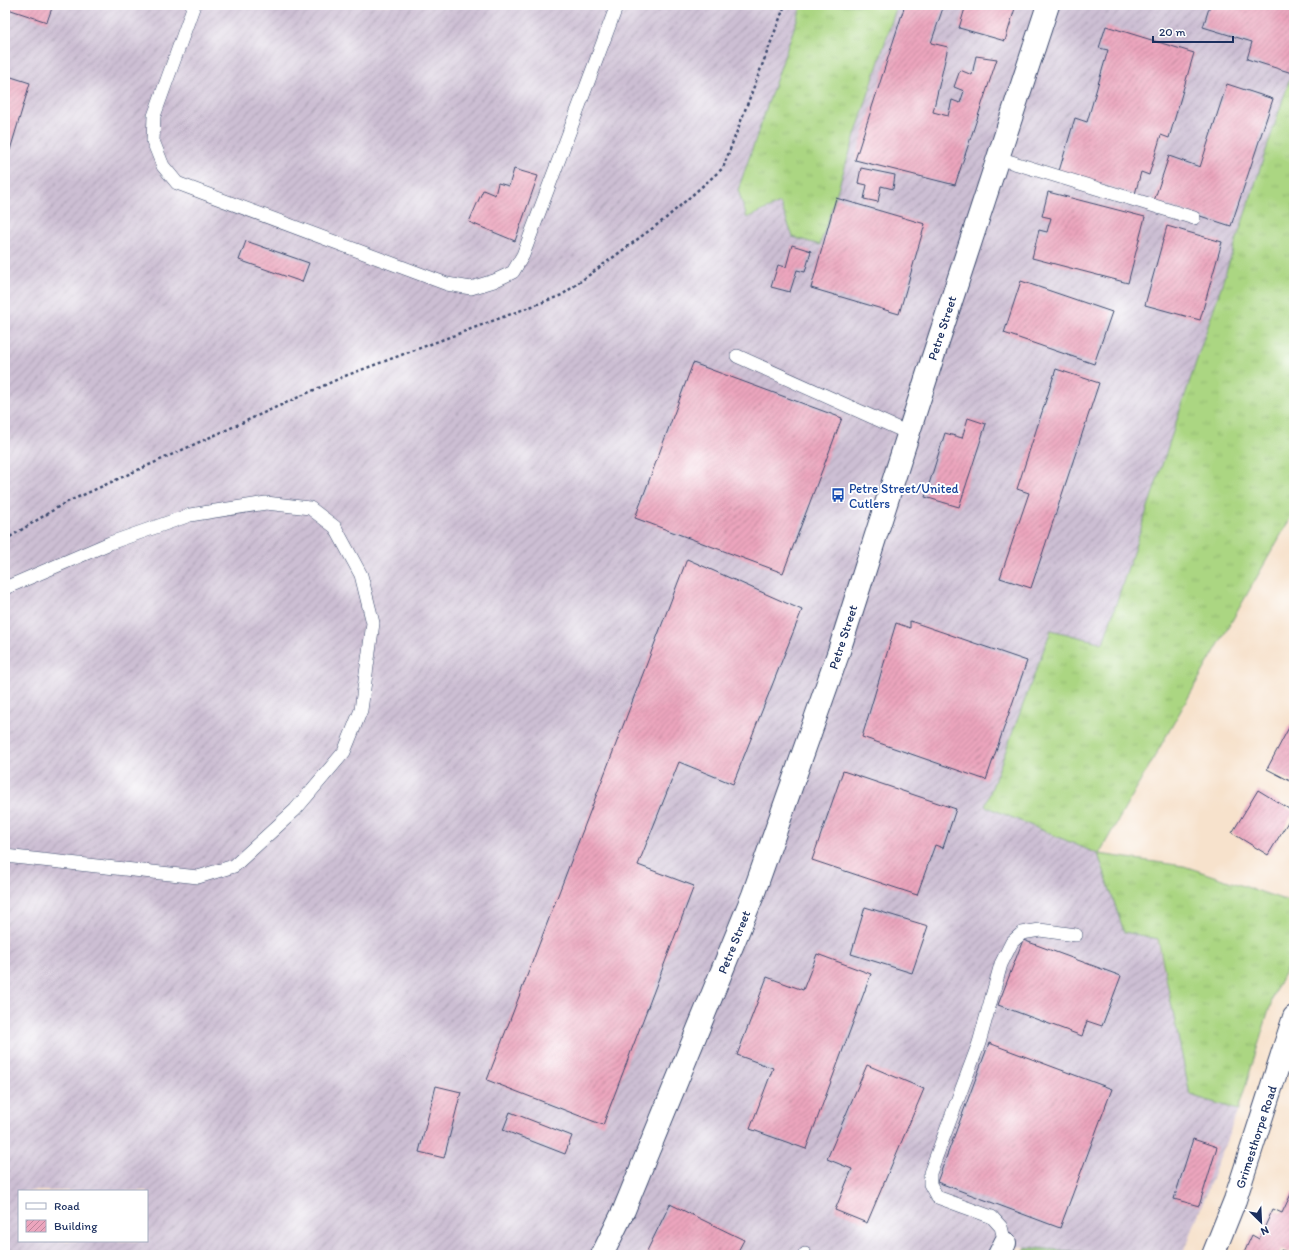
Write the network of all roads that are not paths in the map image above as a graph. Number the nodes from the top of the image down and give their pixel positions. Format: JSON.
{"nodes":[{"id":1,"x":194,"y":5,"type":"edge"},
{"id":2,"x":617,"y":5,"type":"edge"},
{"id":3,"x":1048,"y":5,"type":"edge"},
{"id":4,"x":998,"y":158,"type":"junction"},
{"id":5,"x":1194,"y":218,"type":"dead end"},
{"id":6,"x":737,"y":356,"type":"dead end"},
{"id":7,"x":908,"y":433,"type":"junction"},
{"id":8,"x":5,"y":588,"type":"edge"},
{"id":9,"x":5,"y":856,"type":"edge"},
{"id":10,"x":1076,"y":935,"type":"dead end"},
{"id":11,"x":1294,"y":1017,"type":"edge"},
{"id":12,"x":1002,"y":1249,"type":"edge"},
{"id":13,"x":602,"y":1255,"type":"edge"},
{"id":14,"x":1213,"y":1255,"type":"edge"}],
"edges":[{"from":1,"to":2,"type":"lane"},
{"from":3,"to":4,"type":"street","name":"Petre Street"},
{"from":4,"to":5,"type":"lane"},
{"from":4,"to":7,"type":"street","name":"Petre Street"},
{"from":6,"to":7,"type":"lane"},
{"from":7,"to":13,"type":"street","name":"Petre Street"},
{"from":8,"to":9,"type":"lane"},
{"from":10,"to":12,"type":"lane"},
{"from":11,"to":14,"type":"street","name":"Grimesthorpe Road"}]}
